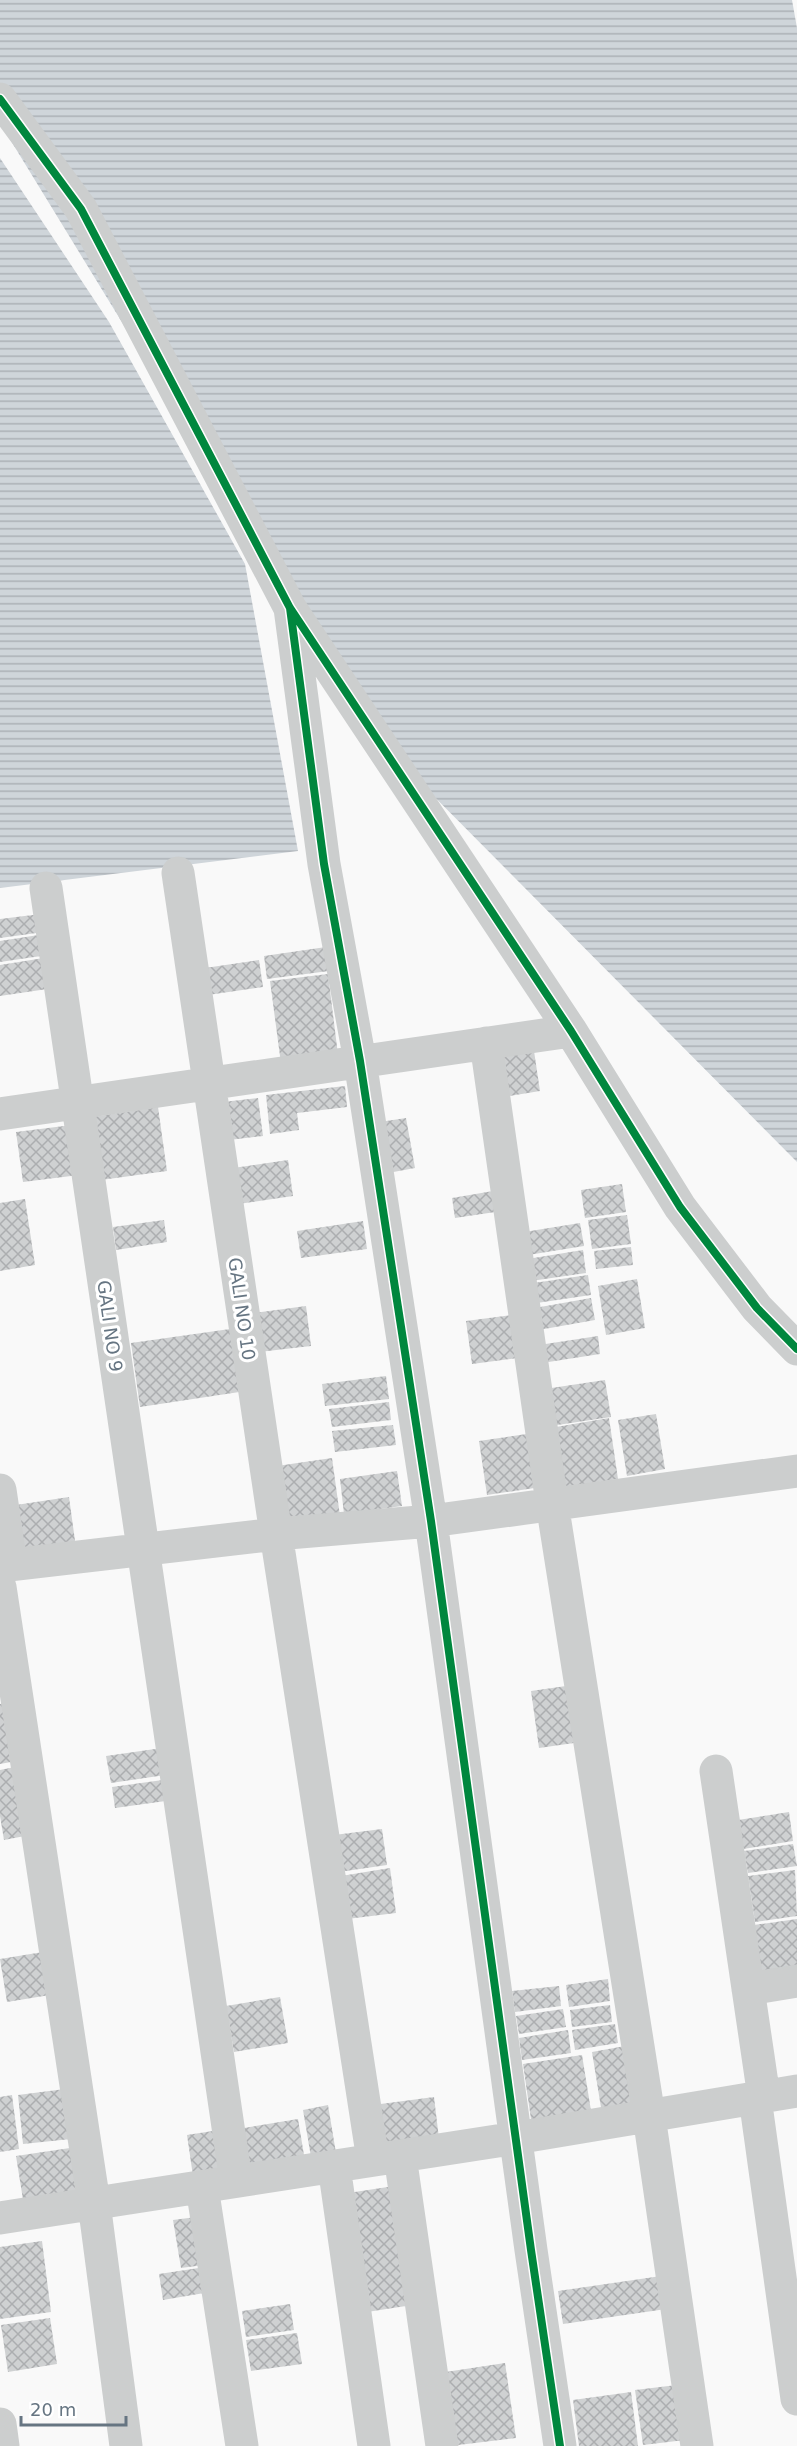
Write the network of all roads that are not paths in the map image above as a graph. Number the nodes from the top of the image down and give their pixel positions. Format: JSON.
{"nodes":[{"id":1,"x":0,"y":99,"type":"edge"},
{"id":2,"x":290,"y":608,"type":"junction"},
{"id":3,"x":177,"y":873,"type":"dead end"},
{"id":4,"x":46,"y":888,"type":"dead end"},
{"id":5,"x":571,"y":1031,"type":"junction"},
{"id":6,"x":486,"y":1043,"type":"junction"},
{"id":7,"x":360,"y":1061,"type":"junction"},
{"id":8,"x":209,"y":1083,"type":"junction"},
{"id":9,"x":78,"y":1102,"type":"junction"},
{"id":10,"x":0,"y":1114,"type":"edge"},
{"id":11,"x":797,"y":1349,"type":"edge"},
{"id":12,"x":796,"y":1475,"type":"edge"},
{"id":13,"x":0,"y":1490,"type":"edge"},
{"id":14,"x":552,"y":1503,"type":"junction"},
{"id":15,"x":431,"y":1521,"type":"junction"},
{"id":16,"x":276,"y":1534,"type":"junction"},
{"id":17,"x":143,"y":1550,"type":"junction"},
{"id":18,"x":4,"y":1573,"type":"edge"},
{"id":19,"x":716,"y":1771,"type":"dead end"},
{"id":20,"x":797,"y":1981,"type":"edge"},
{"id":21,"x":748,"y":1989,"type":"junction"},
{"id":22,"x":797,"y":2091,"type":"edge"},
{"id":23,"x":759,"y":2097,"type":"junction"},
{"id":24,"x":649,"y":2116,"type":"junction"},
{"id":25,"x":516,"y":2138,"type":"junction"},
{"id":26,"x":386,"y":2158,"type":"junction"},
{"id":27,"x":334,"y":2166,"type":"junction"},
{"id":28,"x":236,"y":2181,"type":"junction"},
{"id":29,"x":202,"y":2187,"type":"junction"},
{"id":30,"x":94,"y":2203,"type":"junction"},
{"id":31,"x":0,"y":2218,"type":"edge"},
{"id":32,"x":797,"y":2399,"type":"edge"},
{"id":33,"x":0,"y":2424,"type":"edge"},
{"id":34,"x":3,"y":2446,"type":"edge"},
{"id":35,"x":126,"y":2446,"type":"edge"},
{"id":36,"x":242,"y":2446,"type":"edge"},
{"id":37,"x":375,"y":2446,"type":"edge"},
{"id":38,"x":442,"y":2446,"type":"edge"},
{"id":39,"x":560,"y":2446,"type":"edge"},
{"id":40,"x":697,"y":2446,"type":"edge"}],
"edges":[{"from":1,"to":2,"type":"street"},
{"from":2,"to":5,"type":"street"},
{"from":2,"to":7,"type":"street"},
{"from":3,"to":8,"type":"street","name":"GALI NO 10"},
{"from":4,"to":9,"type":"street","name":"GALI NO 9"},
{"from":5,"to":6,"type":"street"},
{"from":5,"to":11,"type":"street"},
{"from":6,"to":7,"type":"street"},
{"from":6,"to":14,"type":"street"},
{"from":7,"to":8,"type":"street"},
{"from":7,"to":15,"type":"street"},
{"from":8,"to":9,"type":"street"},
{"from":8,"to":16,"type":"street","name":"GALI NO 10"},
{"from":9,"to":10,"type":"street"},
{"from":9,"to":17,"type":"street","name":"GALI NO 9"},
{"from":12,"to":14,"type":"street"},
{"from":13,"to":18,"type":"street"},
{"from":14,"to":15,"type":"street"},
{"from":14,"to":24,"type":"street"},
{"from":15,"to":16,"type":"street"},
{"from":15,"to":25,"type":"street"},
{"from":16,"to":17,"type":"street"},
{"from":16,"to":26,"type":"street","name":"GALI NO 10"},
{"from":17,"to":18,"type":"street"},
{"from":17,"to":28,"type":"street","name":"GALI NO 9"},
{"from":18,"to":30,"type":"street"},
{"from":19,"to":21,"type":"street"},
{"from":20,"to":21,"type":"street"},
{"from":21,"to":23,"type":"street"},
{"from":22,"to":23,"type":"street"},
{"from":23,"to":24,"type":"street"},
{"from":23,"to":32,"type":"street"},
{"from":24,"to":25,"type":"street"},
{"from":24,"to":40,"type":"street"},
{"from":25,"to":26,"type":"street"},
{"from":25,"to":39,"type":"street"},
{"from":26,"to":27,"type":"street"},
{"from":26,"to":38,"type":"street","name":"GALI NO 10"},
{"from":27,"to":28,"type":"street"},
{"from":27,"to":37,"type":"street"},
{"from":28,"to":29,"type":"street"},
{"from":29,"to":30,"type":"street"},
{"from":29,"to":36,"type":"street"},
{"from":30,"to":31,"type":"street"},
{"from":30,"to":35,"type":"street"},
{"from":33,"to":34,"type":"street"}]}
